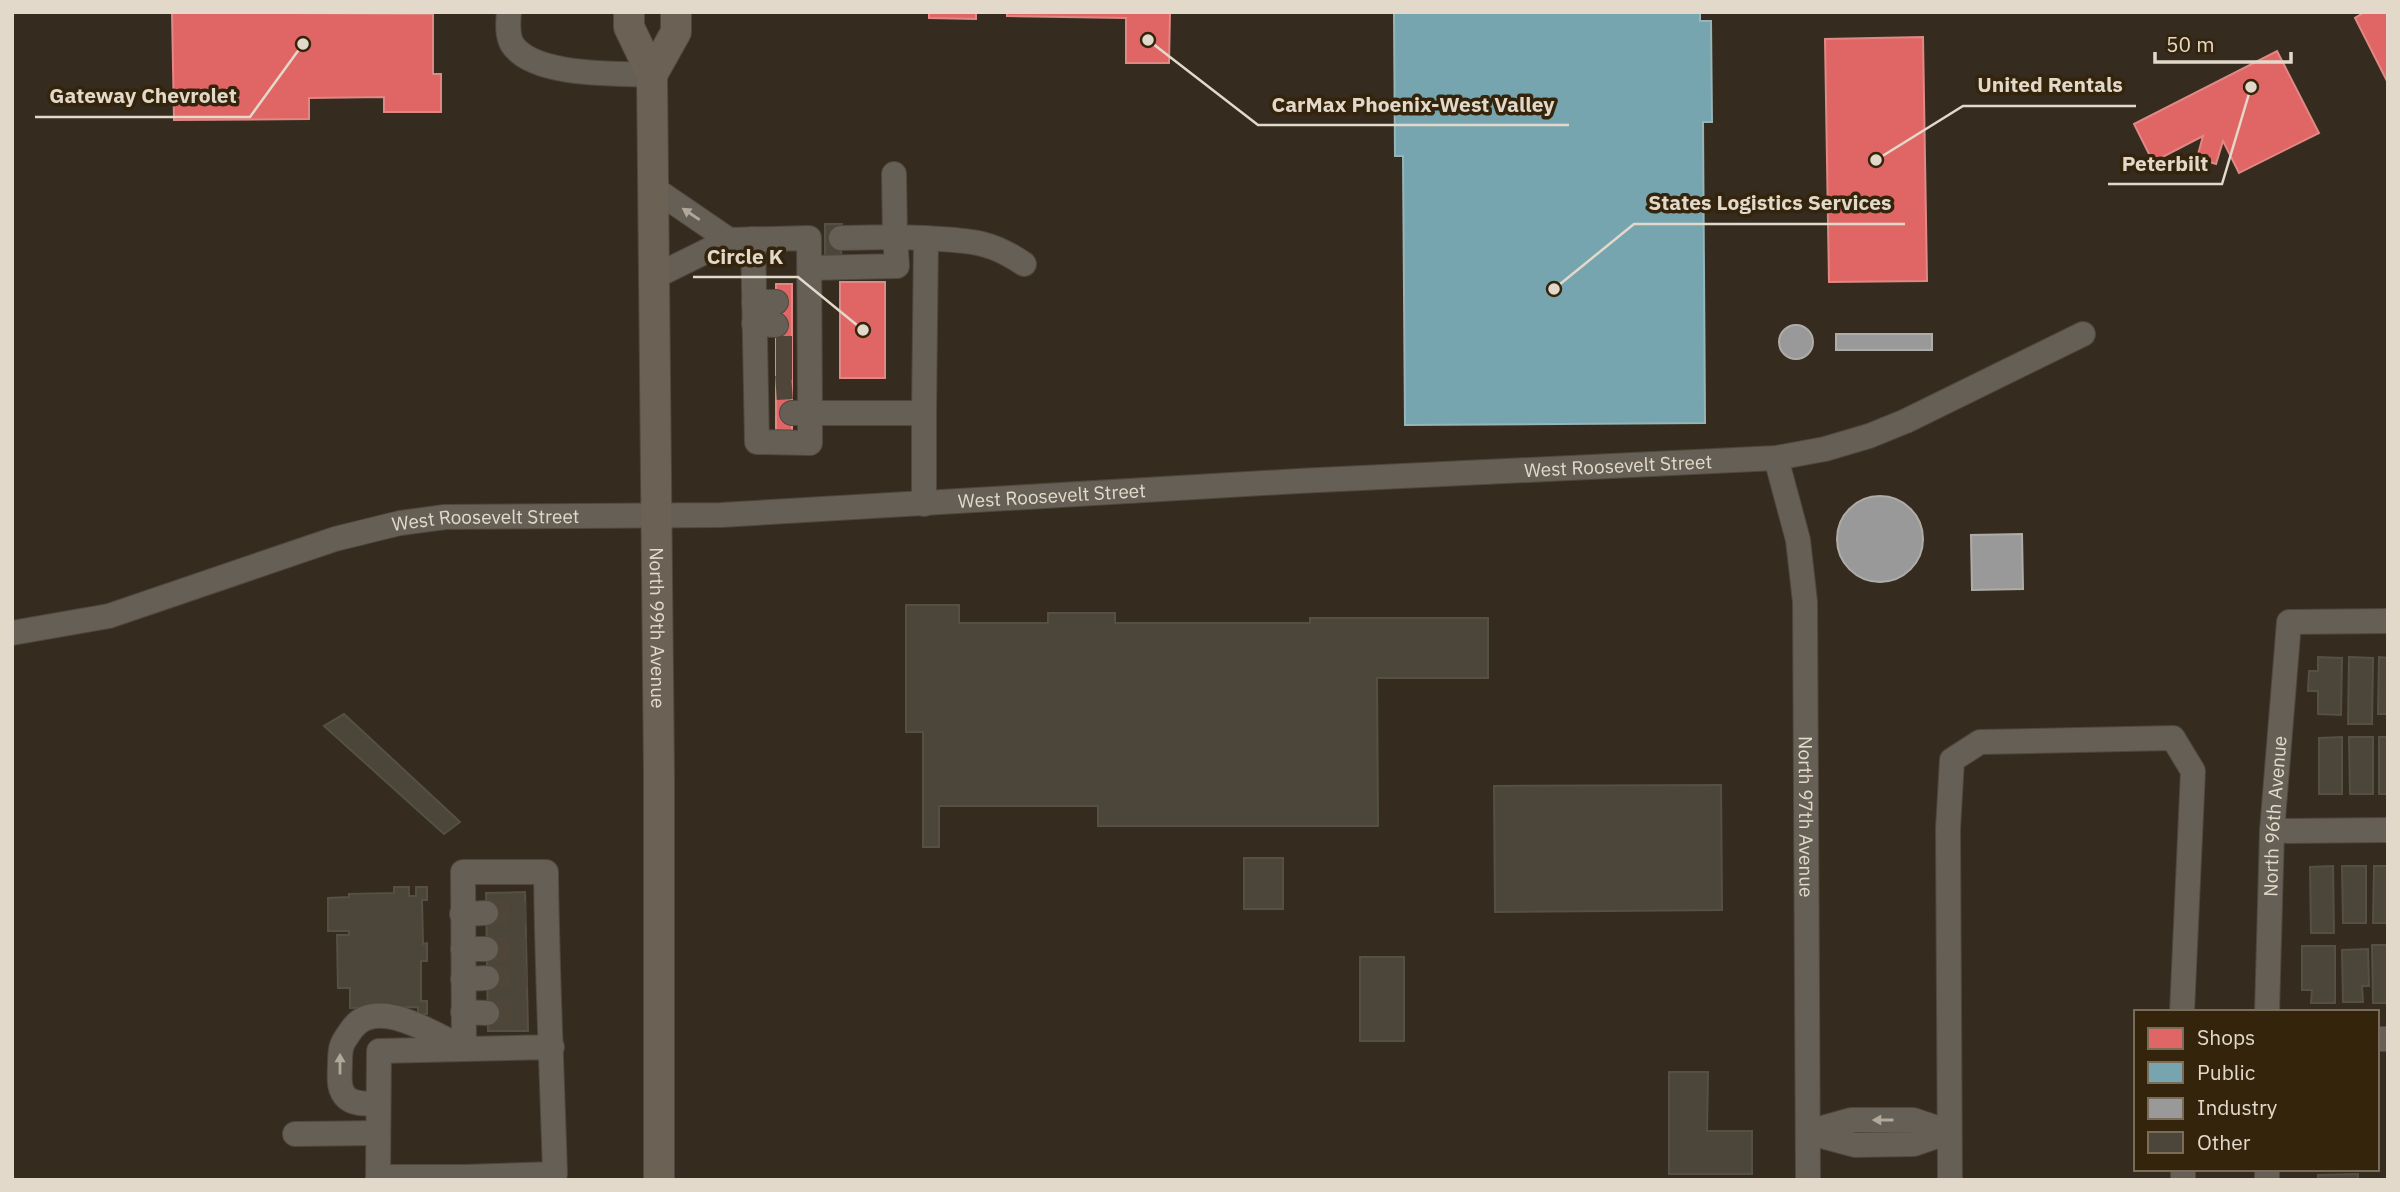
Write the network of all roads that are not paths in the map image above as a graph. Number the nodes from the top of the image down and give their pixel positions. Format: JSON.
{"nodes":[{"id":1,"x":509,"y":12,"type":"edge"},
{"id":2,"x":629,"y":12,"type":"edge"},
{"id":3,"x":676,"y":12,"type":"edge"},
{"id":4,"x":652,"y":75,"type":"junction"},
{"id":5,"x":894,"y":174,"type":"dead end"},
{"id":6,"x":653,"y":188,"type":"junction"},
{"id":7,"x":895,"y":237,"type":"junction"},
{"id":8,"x":825,"y":238,"type":"junction"},
{"id":9,"x":926,"y":238,"type":"junction"},
{"id":10,"x":741,"y":239,"type":"junction"},
{"id":11,"x":1024,"y":264,"type":"dead end"},
{"id":12,"x":810,"y":268,"type":"junction"},
{"id":13,"x":654,"y":278,"type":"junction"},
{"id":14,"x":2083,"y":334,"type":"dead end"},
{"id":15,"x":783,"y":346,"type":"junction"},
{"id":16,"x":783,"y":413,"type":"junction"},
{"id":17,"x":924,"y":413,"type":"junction"},
{"id":18,"x":1776,"y":458,"type":"junction"},
{"id":19,"x":924,"y":504,"type":"junction"},
{"id":20,"x":656,"y":515,"type":"junction"},
{"id":21,"x":2388,"y":621,"type":"edge"},
{"id":22,"x":12,"y":633,"type":"edge"},
{"id":23,"x":2388,"y":830,"type":"edge"},
{"id":24,"x":2272,"y":831,"type":"junction"},
{"id":25,"x":2182,"y":1010,"type":"edge"},
{"id":26,"x":2267,"y":1010,"type":"edge"},
{"id":27,"x":552,"y":1047,"type":"junction"},
{"id":28,"x":464,"y":1049,"type":"junction"},
{"id":29,"x":378,"y":1104,"type":"junction"},
{"id":30,"x":1808,"y":1132,"type":"junction"},
{"id":31,"x":1949,"y":1132,"type":"junction"},
{"id":32,"x":378,"y":1133,"type":"junction"},
{"id":33,"x":295,"y":1134,"type":"dead end"},
{"id":34,"x":464,"y":1178,"type":"edge"},
{"id":35,"x":659,"y":1180,"type":"edge"},
{"id":36,"x":1808,"y":1180,"type":"edge"},
{"id":37,"x":1950,"y":1180,"type":"edge"}],
"edges":[{"from":1,"to":4,"type":"street"},
{"from":2,"to":4,"type":"main road","name":"North 99th Avenue"},
{"from":3,"to":4,"type":"main road","name":"North 99th Avenue"},
{"from":4,"to":6,"type":"main road","name":"North 99th Avenue"},
{"from":5,"to":7,"type":"street"},
{"from":10,"to":6,"type":"street","one_way":true},
{"from":6,"to":13,"type":"main road","name":"North 99th Avenue"},
{"from":7,"to":8,"type":"street"},
{"from":7,"to":9,"type":"street"},
{"from":7,"to":12,"type":"street"},
{"from":8,"to":10,"type":"street"},
{"from":8,"to":12,"type":"street"},
{"from":9,"to":11,"type":"street"},
{"from":9,"to":17,"type":"street"},
{"from":10,"to":13,"type":"street"},
{"from":10,"to":15,"type":"street"},
{"from":12,"to":15,"type":"street"},
{"from":13,"to":20,"type":"main road","name":"North 99th Avenue"},
{"from":14,"to":18,"type":"street","name":"West Roosevelt Street"},
{"from":15,"to":16,"type":"street"},
{"from":15,"to":16,"type":"street"},
{"from":16,"to":17,"type":"street"},
{"from":17,"to":19,"type":"street"},
{"from":18,"to":19,"type":"street","name":"West Roosevelt Street"},
{"from":18,"to":30,"type":"street","name":"North 97th Avenue"},
{"from":19,"to":20,"type":"street","name":"West Roosevelt Street"},
{"from":20,"to":22,"type":"street","name":"West Roosevelt Street"},
{"from":20,"to":35,"type":"main road","name":"North 99th Avenue"},
{"from":21,"to":24,"type":"street","name":"North 96th Avenue"},
{"from":23,"to":24,"type":"street"},
{"from":24,"to":26,"type":"street","name":"North 96th Avenue"},
{"from":25,"to":31,"type":"street"},
{"from":27,"to":28,"type":"street"},
{"from":27,"to":28,"type":"street"},
{"from":27,"to":34,"type":"street"},
{"from":28,"to":29,"type":"street"},
{"from":29,"to":28,"type":"street","one_way":true},
{"from":29,"to":32,"type":"street"},
{"from":30,"to":31,"type":"street"},
{"from":30,"to":36,"type":"street","name":"North 97th Avenue"},
{"from":31,"to":37,"type":"street"},
{"from":32,"to":33,"type":"street"},
{"from":32,"to":34,"type":"street"}]}
